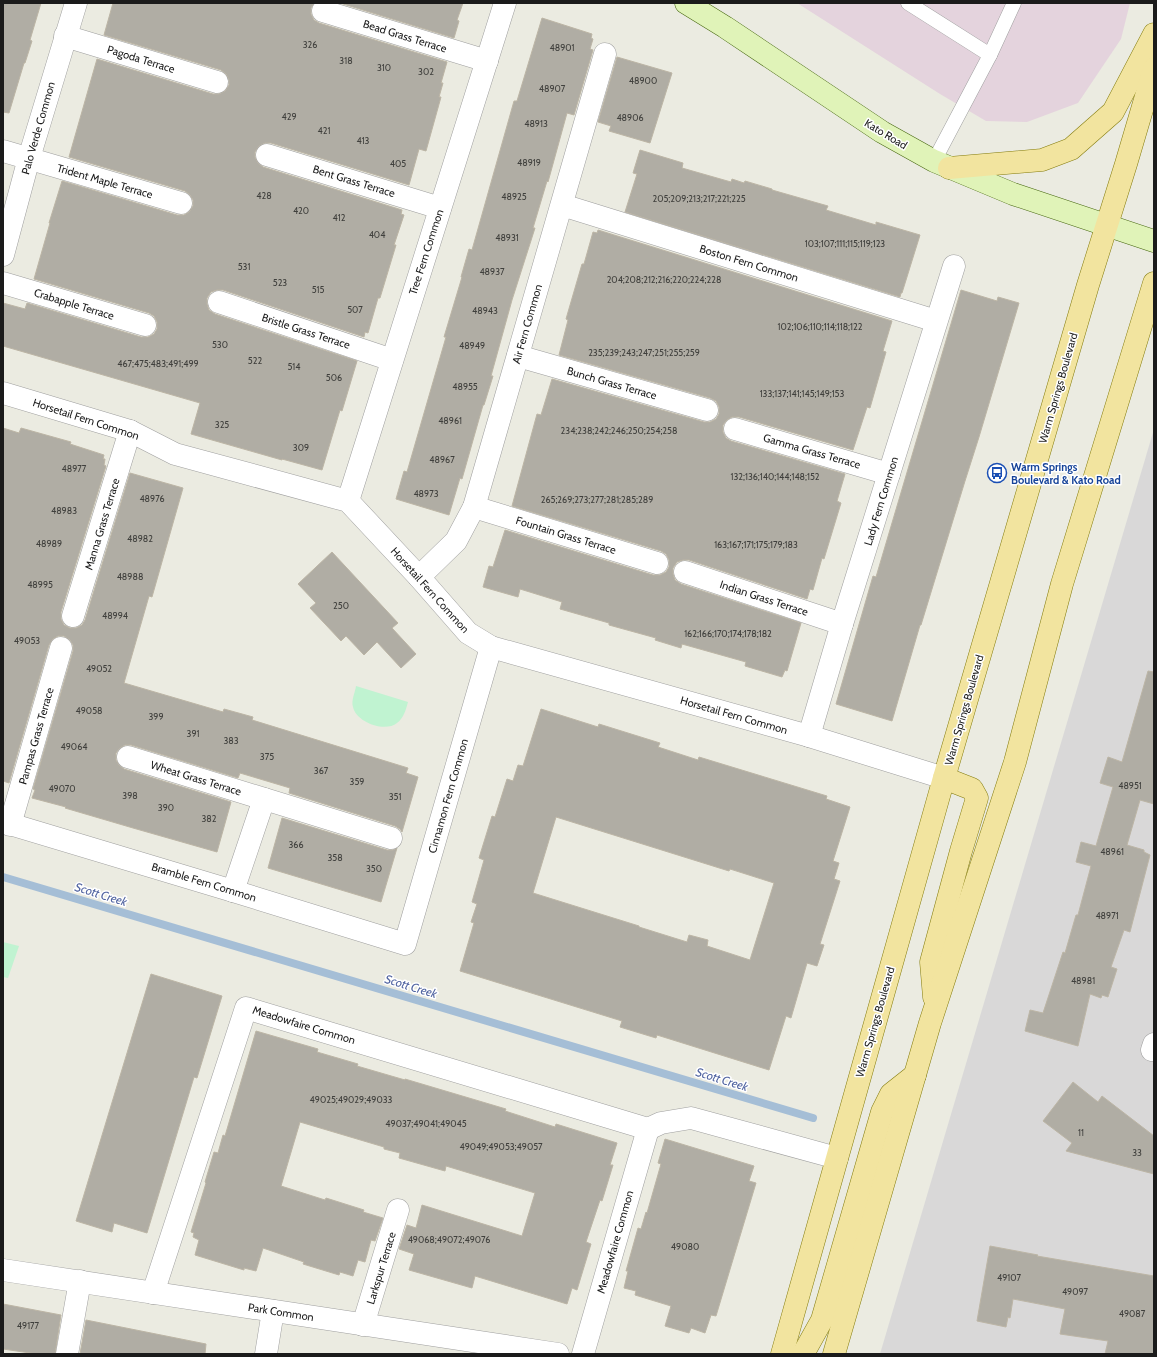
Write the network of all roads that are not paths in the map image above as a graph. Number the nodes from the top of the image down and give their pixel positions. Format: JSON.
{"nodes":[{"id":1,"x":76,"y":3,"type":"edge"},
{"id":2,"x":505,"y":3,"type":"edge"},
{"id":3,"x":686,"y":3,"type":"edge"},
{"id":4,"x":908,"y":3,"type":"edge"},
{"id":5,"x":1014,"y":3,"type":"edge"},
{"id":6,"x":323,"y":11,"type":"dead end"},
{"id":7,"x":1154,"y":34,"type":"edge"},
{"id":8,"x":65,"y":36,"type":"junction"},
{"id":9,"x":605,"y":54,"type":"dead end"},
{"id":10,"x":990,"y":55,"type":"junction"},
{"id":11,"x":486,"y":61,"type":"junction"},
{"id":12,"x":1154,"y":69,"type":"edge"},
{"id":13,"x":217,"y":82,"type":"dead end"},
{"id":14,"x":3,"y":151,"type":"edge"},
{"id":15,"x":267,"y":155,"type":"dead end"},
{"id":16,"x":29,"y":158,"type":"junction"},
{"id":17,"x":941,"y":165,"type":"junction"},
{"id":18,"x":181,"y":204,"type":"dead end"},
{"id":19,"x":562,"y":205,"type":"junction"},
{"id":20,"x":440,"y":208,"type":"junction"},
{"id":21,"x":1107,"y":225,"type":"junction"},
{"id":22,"x":1154,"y":241,"type":"edge"},
{"id":23,"x":3,"y":255,"type":"edge"},
{"id":24,"x":954,"y":266,"type":"dead end"},
{"id":25,"x":3,"y":283,"type":"edge"},
{"id":26,"x":1154,"y":283,"type":"edge"},
{"id":27,"x":219,"y":302,"type":"dead end"},
{"id":28,"x":936,"y":321,"type":"junction"},
{"id":29,"x":145,"y":325,"type":"dead end"},
{"id":30,"x":518,"y":356,"type":"junction"},
{"id":31,"x":392,"y":360,"type":"junction"},
{"id":32,"x":3,"y":392,"type":"edge"},
{"id":33,"x":707,"y":410,"type":"dead end"},
{"id":34,"x":735,"y":429,"type":"dead end"},
{"id":35,"x":130,"y":431,"type":"junction"},
{"id":36,"x":889,"y":474,"type":"junction"},
{"id":37,"x":348,"y":501,"type":"junction"},
{"id":38,"x":474,"y":507,"type":"junction"},
{"id":39,"x":657,"y":563,"type":"dead end"},
{"id":40,"x":685,"y":572,"type":"dead end"},
{"id":41,"x":419,"y":577,"type":"junction"},
{"id":42,"x":73,"y":616,"type":"dead end"},
{"id":43,"x":842,"y":624,"type":"junction"},
{"id":44,"x":492,"y":647,"type":"junction"},
{"id":45,"x":61,"y":648,"type":"dead end"},
{"id":46,"x":809,"y":736,"type":"junction"},
{"id":47,"x":128,"y":757,"type":"dead end"},
{"id":48,"x":944,"y":778,"type":"junction"},
{"id":49,"x":264,"y":799,"type":"junction"},
{"id":50,"x":6,"y":823,"type":"edge"},
{"id":51,"x":391,"y":838,"type":"dead end"},
{"id":52,"x":233,"y":891,"type":"junction"},
{"id":53,"x":405,"y":944,"type":"joint"},
{"id":54,"x":935,"y":1008,"type":"junction"},
{"id":55,"x":915,"y":1075,"type":"junction"},
{"id":56,"x":648,"y":1130,"type":"junction"},
{"id":57,"x":837,"y":1158,"type":"junction"},
{"id":58,"x":398,"y":1210,"type":"dead end"},
{"id":59,"x":3,"y":1270,"type":"edge"},
{"id":60,"x":80,"y":1281,"type":"junction"},
{"id":61,"x":153,"y":1293,"type":"junction"},
{"id":62,"x":273,"y":1311,"type":"junction"},
{"id":63,"x":364,"y":1325,"type":"junction"},
{"id":64,"x":469,"y":1348,"type":"edge"},
{"id":65,"x":67,"y":1354,"type":"edge"},
{"id":66,"x":266,"y":1354,"type":"edge"},
{"id":67,"x":558,"y":1354,"type":"edge"},
{"id":68,"x":583,"y":1354,"type":"edge"},
{"id":69,"x":782,"y":1354,"type":"edge"},
{"id":70,"x":803,"y":1354,"type":"edge"},
{"id":71,"x":834,"y":1354,"type":"edge"}],
"edges":[{"from":1,"to":8,"type":"street","name":"Palo Verde Common"},
{"from":2,"to":11,"type":"street","name":"Tree Fern Common"},
{"from":3,"to":17,"type":"street","name":"Kato Road"},
{"from":4,"to":10,"type":"lane"},
{"from":5,"to":10,"type":"lane"},
{"from":6,"to":11,"type":"street","name":"Bead Grass Terrace"},
{"from":7,"to":17,"type":"main road"},
{"from":8,"to":13,"type":"street","name":"Pagoda Terrace"},
{"from":8,"to":16,"type":"street","name":"Palo Verde Common"},
{"from":9,"to":19,"type":"street","name":"Air Fern Common"},
{"from":10,"to":17,"type":"lane"},
{"from":11,"to":20,"type":"street","name":"Tree Fern Common"},
{"from":12,"to":21,"type":"main road","name":"Warm Springs Boulevard"},
{"from":14,"to":16,"type":"street","name":"Trident Maple Terrace"},
{"from":15,"to":20,"type":"street","name":"Bent Grass Terrace"},
{"from":16,"to":18,"type":"street","name":"Trident Maple Terrace"},
{"from":16,"to":23,"type":"street","name":"Palo Verde Common"},
{"from":17,"to":21,"type":"street","name":"Kato Road"},
{"from":19,"to":28,"type":"street","name":"Boston Fern Common"},
{"from":19,"to":30,"type":"street","name":"Air Fern Common"},
{"from":20,"to":31,"type":"street","name":"Tree Fern Common"},
{"from":21,"to":22,"type":"street","name":"Kato Road"},
{"from":21,"to":48,"type":"main road","name":"Warm Springs Boulevard"},
{"from":24,"to":28,"type":"street","name":"Lady Fern Common"},
{"from":25,"to":29,"type":"street","name":"Crabapple Terrace"},
{"from":26,"to":54,"type":"main road"},
{"from":27,"to":31,"type":"street","name":"Bristle Grass Terrace"},
{"from":28,"to":36,"type":"street","name":"Lady Fern Common"},
{"from":30,"to":33,"type":"street","name":"Bunch Grass Terrace"},
{"from":30,"to":38,"type":"street","name":"Air Fern Common"},
{"from":31,"to":37,"type":"street","name":"Tree Fern Common"},
{"from":32,"to":35,"type":"street","name":"Horsetail Fern Common"},
{"from":34,"to":36,"type":"street","name":"Gamma Grass Terrace"},
{"from":35,"to":37,"type":"street","name":"Horsetail Fern Common"},
{"from":35,"to":42,"type":"street","name":"Manna Grass Terrace"},
{"from":36,"to":43,"type":"street","name":"Lady Fern Common"},
{"from":37,"to":41,"type":"street","name":"Horsetail Fern Common"},
{"from":38,"to":39,"type":"street","name":"Fountain Grass Terrace"},
{"from":38,"to":41,"type":"street","name":"Air Fern Common"},
{"from":40,"to":43,"type":"street","name":"Indian Grass Terrace"},
{"from":41,"to":44,"type":"street","name":"Horsetail Fern Common"},
{"from":43,"to":46,"type":"street","name":"Lady Fern Common"},
{"from":44,"to":46,"type":"street","name":"Horsetail Fern Common"},
{"from":44,"to":53,"type":"street","name":"Cinnamon Fern Common"},
{"from":45,"to":50,"type":"street","name":"Pampas Grass Terrace"},
{"from":46,"to":48,"type":"street","name":"Horsetail Fern Common"},
{"from":47,"to":49,"type":"street","name":"Wheat Grass Terrace"},
{"from":48,"to":54,"type":"main road"},
{"from":48,"to":57,"type":"main road","name":"Warm Springs Boulevard"},
{"from":49,"to":51,"type":"street","name":"Wheat Grass Terrace"},
{"from":49,"to":52,"type":"street"},
{"from":50,"to":52,"type":"street","name":"Bramble Fern Common"},
{"from":52,"to":53,"type":"street","name":"Bramble Fern Common"},
{"from":54,"to":55,"type":"main road"},
{"from":55,"to":70,"type":"main road"},
{"from":55,"to":71,"type":"main road"},
{"from":56,"to":57,"type":"street"},
{"from":56,"to":61,"type":"street","name":"Meadowfaire Common"},
{"from":56,"to":68,"type":"street","name":"Meadowfaire Common"},
{"from":57,"to":69,"type":"main road","name":"Warm Springs Boulevard"},
{"from":58,"to":63,"type":"street","name":"Larkspur Terrace"},
{"from":59,"to":60,"type":"street","name":"Park Common"},
{"from":60,"to":61,"type":"street","name":"Park Common"},
{"from":60,"to":65,"type":"street"},
{"from":61,"to":62,"type":"street","name":"Park Common"},
{"from":62,"to":63,"type":"street","name":"Park Common"},
{"from":62,"to":66,"type":"street"},
{"from":63,"to":64,"type":"street","name":"Park Common"},
{"from":64,"to":67,"type":"street","name":"Park Common"}]}
